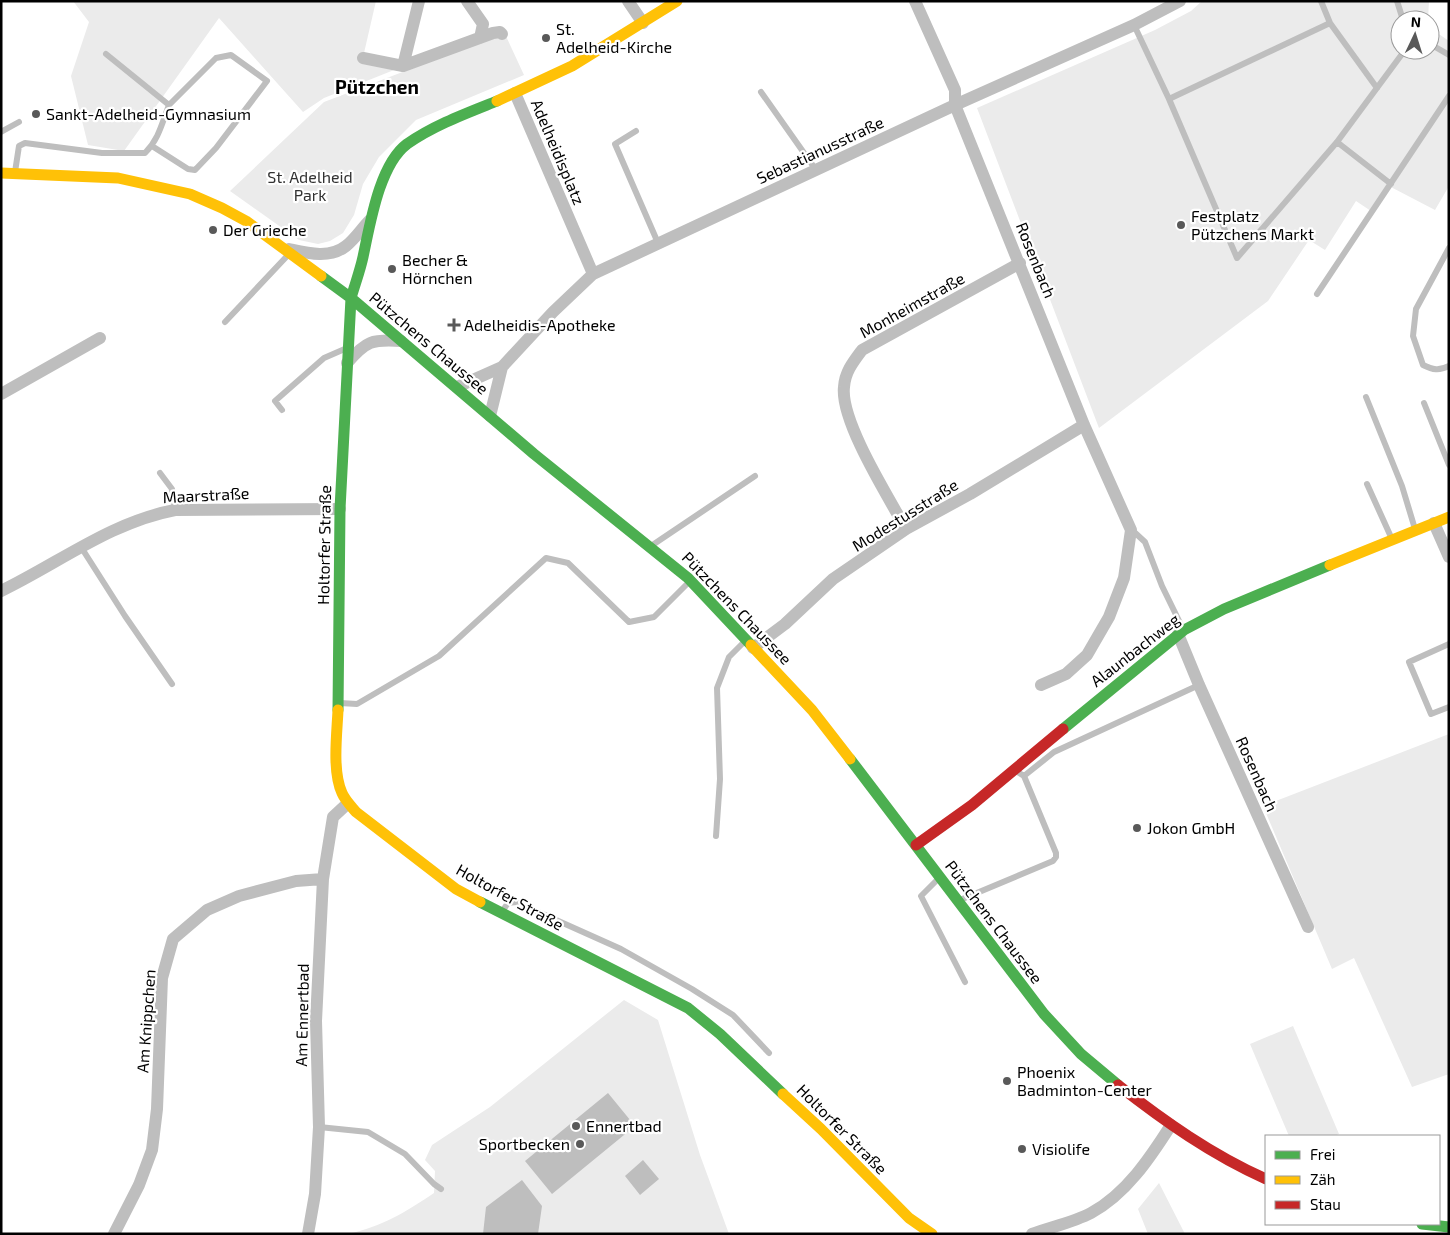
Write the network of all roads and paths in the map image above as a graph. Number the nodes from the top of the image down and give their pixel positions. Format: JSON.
{"nodes":[{"id":1,"x":419,"y":1,"type":"edge"},
{"id":2,"x":467,"y":1,"type":"edge"},
{"id":3,"x":628,"y":1,"type":"edge"},
{"id":4,"x":677,"y":1,"type":"edge"},
{"id":5,"x":914,"y":1,"type":"edge"},
{"id":6,"x":1180,"y":1,"type":"edge"},
{"id":7,"x":1321,"y":1,"type":"edge"},
{"id":8,"x":643,"y":23,"type":"junction"},
{"id":9,"x":1330,"y":23,"type":"junction"},
{"id":10,"x":483,"y":24,"type":"junction"},
{"id":11,"x":1134,"y":24,"type":"junction"},
{"id":12,"x":480,"y":38,"type":"junction"},
{"id":13,"x":106,"y":54,"type":"dead end"},
{"id":14,"x":364,"y":58,"type":"dead end"},
{"id":15,"x":1398,"y":60,"type":"edge"},
{"id":16,"x":403,"y":66,"type":"junction"},
{"id":17,"x":1377,"y":88,"type":"junction"},
{"id":18,"x":762,"y":92,"type":"dead end"},
{"id":19,"x":515,"y":93,"type":"junction"},
{"id":20,"x":1449,"y":96,"type":"edge"},
{"id":21,"x":1169,"y":99,"type":"junction"},
{"id":22,"x":169,"y":105,"type":"junction"},
{"id":23,"x":955,"y":105,"type":"junction"},
{"id":24,"x":18,"y":122,"type":"dead end"},
{"id":25,"x":636,"y":131,"type":"dead end"},
{"id":26,"x":1,"y":132,"type":"edge"},
{"id":27,"x":1337,"y":142,"type":"junction"},
{"id":28,"x":152,"y":146,"type":"junction"},
{"id":29,"x":816,"y":170,"type":"junction"},
{"id":30,"x":1,"y":173,"type":"edge"},
{"id":31,"x":14,"y":174,"type":"junction"},
{"id":32,"x":1391,"y":184,"type":"junction"},
{"id":33,"x":372,"y":218,"type":"junction"},
{"id":34,"x":658,"y":243,"type":"junction"},
{"id":35,"x":1449,"y":248,"type":"edge"},
{"id":36,"x":286,"y":250,"type":"junction"},
{"id":37,"x":1020,"y":263,"type":"junction"},
{"id":38,"x":593,"y":274,"type":"junction"},
{"id":39,"x":1317,"y":294,"type":"dead end"},
{"id":40,"x":351,"y":298,"type":"junction"},
{"id":41,"x":224,"y":322,"type":"dead end"},
{"id":42,"x":100,"y":338,"type":"dead end"},
{"id":43,"x":401,"y":341,"type":"junction"},
{"id":44,"x":348,"y":348,"type":"junction"},
{"id":45,"x":347,"y":363,"type":"junction"},
{"id":46,"x":1449,"y":366,"type":"edge"},
{"id":47,"x":502,"y":367,"type":"junction"},
{"id":48,"x":457,"y":387,"type":"junction"},
{"id":49,"x":1,"y":394,"type":"edge"},
{"id":50,"x":1366,"y":397,"type":"dead end"},
{"id":51,"x":1424,"y":403,"type":"dead end"},
{"id":52,"x":282,"y":410,"type":"dead end"},
{"id":53,"x":490,"y":416,"type":"junction"},
{"id":54,"x":1084,"y":425,"type":"junction"},
{"id":55,"x":1449,"y":465,"type":"edge"},
{"id":56,"x":160,"y":473,"type":"dead end"},
{"id":57,"x":755,"y":476,"type":"dead end"},
{"id":58,"x":1367,"y":484,"type":"dead end"},
{"id":59,"x":340,"y":509,"type":"junction"},
{"id":60,"x":175,"y":510,"type":"junction"},
{"id":61,"x":1449,"y":517,"type":"edge"},
{"id":62,"x":1434,"y":523,"type":"junction"},
{"id":63,"x":906,"y":529,"type":"junction"},
{"id":64,"x":1131,"y":530,"type":"junction"},
{"id":65,"x":1415,"y":531,"type":"junction"},
{"id":66,"x":1393,"y":540,"type":"junction"},
{"id":67,"x":81,"y":547,"type":"junction"},
{"id":68,"x":650,"y":547,"type":"junction"},
{"id":69,"x":1449,"y":557,"type":"edge"},
{"id":70,"x":691,"y":581,"type":"junction"},
{"id":71,"x":1,"y":591,"type":"edge"},
{"id":72,"x":1181,"y":632,"type":"junction"},
{"id":73,"x":749,"y":644,"type":"junction"},
{"id":74,"x":1449,"y":644,"type":"edge"},
{"id":75,"x":172,"y":684,"type":"dead end"},
{"id":76,"x":1041,"y":685,"type":"dead end"},
{"id":77,"x":1199,"y":685,"type":"junction"},
{"id":78,"x":338,"y":702,"type":"junction"},
{"id":79,"x":1449,"y":707,"type":"edge"},
{"id":80,"x":1020,"y":773,"type":"junction"},
{"id":81,"x":347,"y":804,"type":"junction"},
{"id":82,"x":716,"y":836,"type":"dead end"},
{"id":83,"x":916,"y":845,"type":"junction"},
{"id":84,"x":939,"y":878,"type":"junction"},
{"id":85,"x":323,"y":879,"type":"junction"},
{"id":86,"x":957,"y":901,"type":"junction"},
{"id":87,"x":500,"y":914,"type":"junction"},
{"id":88,"x":1308,"y":927,"type":"dead end"},
{"id":89,"x":965,"y":982,"type":"dead end"},
{"id":90,"x":769,"y":1053,"type":"dead end"},
{"id":91,"x":1171,"y":1125,"type":"junction"},
{"id":92,"x":318,"y":1127,"type":"junction"},
{"id":93,"x":1265,"y":1178,"type":"edge"},
{"id":94,"x":441,"y":1189,"type":"dead end"},
{"id":95,"x":1431,"y":1225,"type":"edge"},
{"id":96,"x":1449,"y":1227,"type":"edge"},
{"id":97,"x":930,"y":1233,"type":"edge"},
{"id":98,"x":114,"y":1234,"type":"edge"},
{"id":99,"x":308,"y":1234,"type":"edge"},
{"id":100,"x":1032,"y":1234,"type":"edge"}],
"edges":[{"from":1,"to":16,"type":"street"},
{"from":2,"to":10,"type":"street"},
{"from":3,"to":8,"type":"street"},
{"from":4,"to":8,"type":"street"},
{"from":5,"to":23,"type":"street","name":"Rosenbach"},
{"from":6,"to":11,"type":"street","name":"Sebastianusstraße"},
{"from":7,"to":9,"type":"lane"},
{"from":8,"to":19,"type":"street"},
{"from":9,"to":17,"type":"lane"},
{"from":9,"to":21,"type":"lane"},
{"from":10,"to":12,"type":"street"},
{"from":10,"to":12,"type":"street"},
{"from":11,"to":21,"type":"lane"},
{"from":11,"to":23,"type":"street","name":"Sebastianusstraße"},
{"from":12,"to":16,"type":"street"},
{"from":13,"to":22,"type":"lane"},
{"from":14,"to":16,"type":"street"},
{"from":15,"to":17,"type":"lane"},
{"from":17,"to":27,"type":"lane"},
{"from":18,"to":29,"type":"lane"},
{"from":19,"to":33,"type":"street","name":"Adelheidisplatz"},
{"from":19,"to":38,"type":"street","name":"Adelheidisplatz"},
{"from":20,"to":32,"type":"lane"},
{"from":21,"to":27,"type":"lane"},
{"from":22,"to":28,"type":"lane"},
{"from":22,"to":28,"type":"lane"},
{"from":23,"to":29,"type":"street","name":"Sebastianusstraße"},
{"from":23,"to":37,"type":"street","name":"Rosenbach"},
{"from":24,"to":26,"type":"lane"},
{"from":25,"to":34,"type":"lane"},
{"from":27,"to":32,"type":"lane"},
{"from":28,"to":31,"type":"lane"},
{"from":29,"to":34,"type":"street","name":"Sebastianusstraße"},
{"from":30,"to":31,"type":"street","name":"Pützchens Chaussee"},
{"from":31,"to":36,"type":"street","name":"Pützchens Chaussee"},
{"from":32,"to":39,"type":"lane"},
{"from":33,"to":36,"type":"street","name":"Adelheidisplatz"},
{"from":33,"to":40,"type":"street","name":"Adelheidisplatz"},
{"from":34,"to":38,"type":"street","name":"Sebastianusstraße"},
{"from":35,"to":46,"type":"lane"},
{"from":36,"to":40,"type":"street","name":"Pützchens Chaussee"},
{"from":36,"to":41,"type":"lane"},
{"from":37,"to":54,"type":"street","name":"Rosenbach"},
{"from":37,"to":63,"type":"street","name":"Monheimstraße"},
{"from":38,"to":47,"type":"street","name":"Sebastianusstraße"},
{"from":40,"to":43,"type":"street","name":"Pützchens Chaussee"},
{"from":40,"to":44,"type":"street","name":"Holtorfer Straße"},
{"from":42,"to":49,"type":"street"},
{"from":43,"to":45,"type":"street"},
{"from":43,"to":48,"type":"street","name":"Pützchens Chaussee"},
{"from":44,"to":45,"type":"street","name":"Holtorfer Straße"},
{"from":44,"to":52,"type":"lane"},
{"from":45,"to":59,"type":"street","name":"Holtorfer Straße"},
{"from":47,"to":48,"type":"street","name":"Sebastianusstraße"},
{"from":47,"to":53,"type":"street","name":"Sebastianusstraße"},
{"from":48,"to":53,"type":"street","name":"Pützchens Chaussee"},
{"from":50,"to":65,"type":"lane"},
{"from":51,"to":55,"type":"lane"},
{"from":53,"to":68,"type":"street","name":"Pützchens Chaussee"},
{"from":54,"to":63,"type":"street","name":"Modestusstraße"},
{"from":54,"to":64,"type":"street","name":"Rosenbach"},
{"from":56,"to":60,"type":"lane"},
{"from":57,"to":68,"type":"lane"},
{"from":58,"to":66,"type":"lane"},
{"from":59,"to":60,"type":"street","name":"Maarstraße"},
{"from":59,"to":78,"type":"street","name":"Holtorfer Straße"},
{"from":60,"to":67,"type":"street","name":"Maarstraße"},
{"from":61,"to":62,"type":"street","name":"Alaunbachweg"},
{"from":62,"to":65,"type":"street","name":"Alaunbachweg"},
{"from":62,"to":69,"type":"street"},
{"from":63,"to":73,"type":"street","name":"Modestusstraße"},
{"from":64,"to":72,"type":"lane","name":"Rosenbach"},
{"from":64,"to":76,"type":"street"},
{"from":65,"to":66,"type":"street","name":"Alaunbachweg"},
{"from":66,"to":72,"type":"street","name":"Alaunbachweg"},
{"from":67,"to":71,"type":"street","name":"Maarstraße"},
{"from":67,"to":75,"type":"lane"},
{"from":68,"to":70,"type":"street","name":"Pützchens Chaussee"},
{"from":70,"to":73,"type":"street","name":"Pützchens Chaussee"},
{"from":70,"to":78,"type":"lane"},
{"from":72,"to":77,"type":"street","name":"Rosenbach"},
{"from":72,"to":80,"type":"street","name":"Alaunbachweg"},
{"from":73,"to":82,"type":"lane"},
{"from":73,"to":83,"type":"street","name":"Pützchens Chaussee"},
{"from":74,"to":79,"type":"lane"},
{"from":77,"to":80,"type":"lane"},
{"from":77,"to":88,"type":"street","name":"Rosenbach"},
{"from":78,"to":81,"type":"street","name":"Holtorfer Straße"},
{"from":80,"to":83,"type":"street","name":"Alaunbachweg"},
{"from":80,"to":86,"type":"lane"},
{"from":81,"to":85,"type":"street","name":"Am Ennertbad"},
{"from":81,"to":87,"type":"street","name":"Holtorfer Straße"},
{"from":83,"to":84,"type":"street","name":"Pützchens Chaussee"},
{"from":84,"to":86,"type":"street","name":"Pützchens Chaussee"},
{"from":84,"to":89,"type":"lane"},
{"from":85,"to":92,"type":"street","name":"Am Ennertbad"},
{"from":85,"to":98,"type":"street","name":"Am Knippchen"},
{"from":86,"to":91,"type":"street","name":"Pützchens Chaussee"},
{"from":87,"to":90,"type":"lane"},
{"from":87,"to":97,"type":"street","name":"Holtorfer Straße"},
{"from":91,"to":93,"type":"street","name":"Pützchens Chaussee"},
{"from":91,"to":100,"type":"street"},
{"from":92,"to":94,"type":"lane"},
{"from":92,"to":99,"type":"street","name":"Am Ennertbad"},
{"from":95,"to":96,"type":"street"}]}
